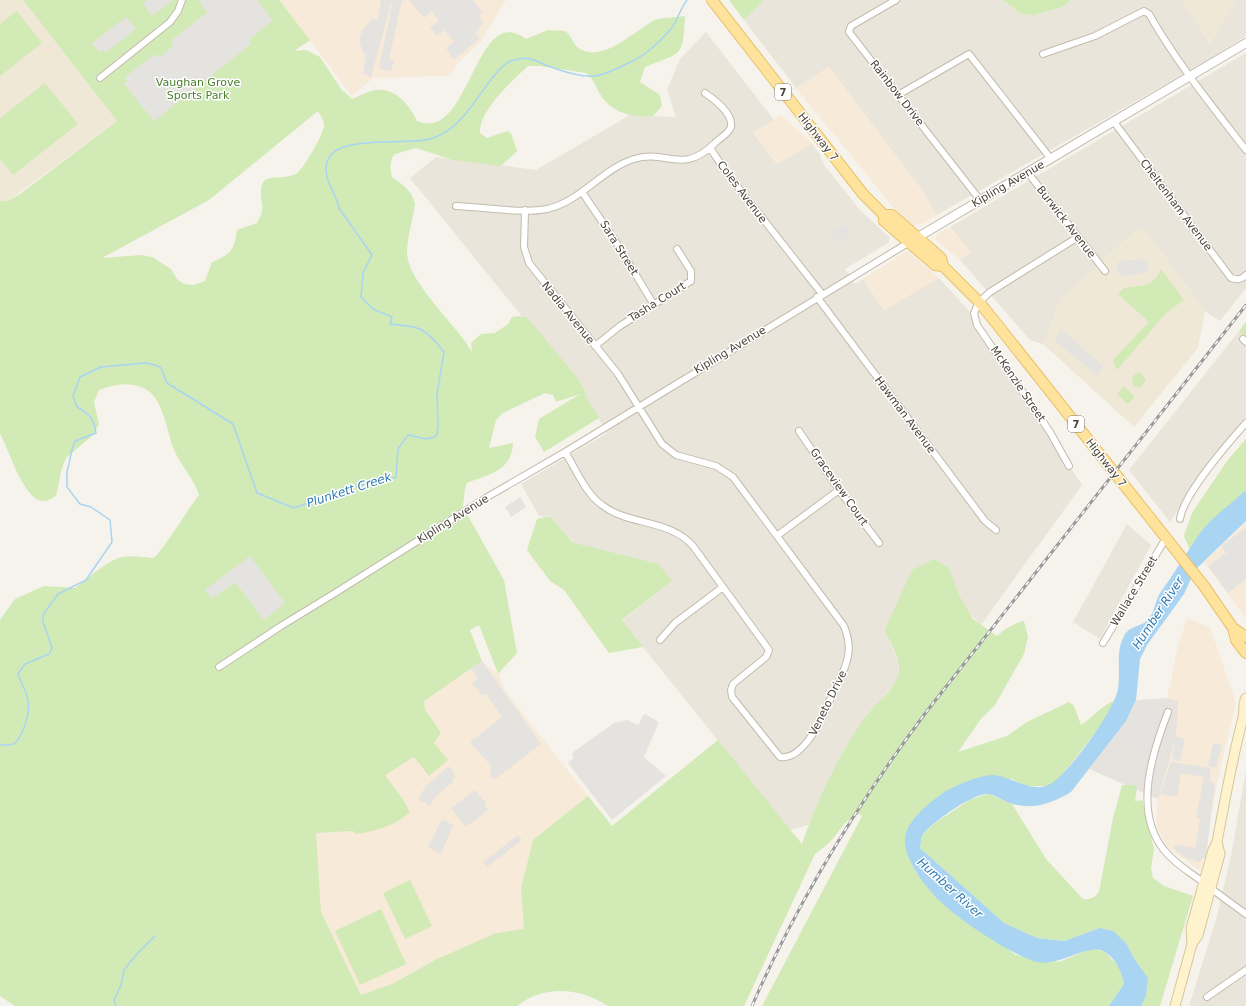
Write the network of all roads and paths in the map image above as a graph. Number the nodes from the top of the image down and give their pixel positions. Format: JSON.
{"nodes":[{"id":1,"x":182,"y":0,"type":"edge"},
{"id":2,"x":712,"y":0,"type":"edge"},
{"id":3,"x":896,"y":0,"type":"edge"},
{"id":4,"x":1246,"y":43,"type":"edge"},
{"id":5,"x":1043,"y":54,"type":"dead end"},
{"id":6,"x":1189,"y":77,"type":"junction"},
{"id":7,"x":100,"y":78,"type":"dead end"},
{"id":8,"x":705,"y":93,"type":"dead end"},
{"id":9,"x":898,"y":95,"type":"junction"},
{"id":10,"x":1114,"y":122,"type":"junction"},
{"id":11,"x":710,"y":148,"type":"junction"},
{"id":12,"x":1246,"y":150,"type":"edge"},
{"id":13,"x":1051,"y":159,"type":"junction"},
{"id":14,"x":1028,"y":173,"type":"junction"},
{"id":15,"x":582,"y":192,"type":"junction"},
{"id":16,"x":980,"y":200,"type":"junction"},
{"id":17,"x":456,"y":206,"type":"dead end"},
{"id":18,"x":525,"y":210,"type":"junction"},
{"id":19,"x":884,"y":214,"type":"junction"},
{"id":20,"x":918,"y":237,"type":"junction"},
{"id":21,"x":1078,"y":237,"type":"junction"},
{"id":22,"x":908,"y":243,"type":"junction"},
{"id":23,"x":677,"y":249,"type":"dead end"},
{"id":24,"x":942,"y":266,"type":"junction"},
{"id":25,"x":1105,"y":271,"type":"dead end"},
{"id":26,"x":1245,"y":277,"type":"edge"},
{"id":27,"x":820,"y":296,"type":"junction"},
{"id":28,"x":979,"y":302,"type":"junction"},
{"id":29,"x":654,"y":305,"type":"junction"},
{"id":30,"x":595,"y":346,"type":"junction"},
{"id":31,"x":638,"y":406,"type":"junction"},
{"id":32,"x":1246,"y":423,"type":"edge"},
{"id":33,"x":800,"y":431,"type":"dead end"},
{"id":34,"x":566,"y":452,"type":"junction"},
{"id":35,"x":1069,"y":466,"type":"dead end"},
{"id":36,"x":839,"y":490,"type":"junction"},
{"id":37,"x":1180,"y":519,"type":"dead end"},
{"id":38,"x":996,"y":530,"type":"dead end"},
{"id":39,"x":778,"y":535,"type":"junction"},
{"id":40,"x":1166,"y":538,"type":"junction"},
{"id":41,"x":879,"y":543,"type":"dead end"},
{"id":42,"x":723,"y":587,"type":"junction"},
{"id":43,"x":1234,"y":628,"type":"junction"},
{"id":44,"x":1246,"y":637,"type":"edge"},
{"id":45,"x":660,"y":640,"type":"dead end"},
{"id":46,"x":1103,"y":643,"type":"dead end"},
{"id":47,"x":1246,"y":653,"type":"edge"},
{"id":48,"x":219,"y":667,"type":"dead end"},
{"id":49,"x":1246,"y":698,"type":"edge"},
{"id":50,"x":1245,"y":711,"type":"edge"},
{"id":51,"x":1168,"y":712,"type":"dead end"},
{"id":52,"x":1208,"y":886,"type":"junction"},
{"id":53,"x":1246,"y":914,"type":"edge"},
{"id":54,"x":1246,"y":970,"type":"edge"},
{"id":55,"x":1207,"y":997,"type":"dead end"},
{"id":56,"x":1175,"y":1006,"type":"edge"}],
"edges":[{"from":1,"to":7,"type":"street"},
{"from":2,"to":19,"type":"main road","name":"Highway 7","number":"7"},
{"from":3,"to":9,"type":"street","name":"Rainbow Drive"},
{"from":4,"to":6,"type":"street","name":"Kipling Avenue"},
{"from":5,"to":6,"type":"street"},
{"from":6,"to":10,"type":"street","name":"Kipling Avenue"},
{"from":6,"to":12,"type":"street"},
{"from":8,"to":11,"type":"street"},
{"from":9,"to":13,"type":"street"},
{"from":9,"to":16,"type":"street","name":"Rainbow Drive"},
{"from":10,"to":13,"type":"street","name":"Kipling Avenue"},
{"from":10,"to":26,"type":"street","name":"Cheltenham Avenue"},
{"from":11,"to":15,"type":"street"},
{"from":11,"to":27,"type":"street","name":"Coles Avenue"},
{"from":13,"to":14,"type":"street","name":"Kipling Avenue"},
{"from":14,"to":16,"type":"street","name":"Kipling Avenue"},
{"from":14,"to":21,"type":"street","name":"Burwick Avenue"},
{"from":15,"to":18,"type":"street"},
{"from":15,"to":29,"type":"street","name":"Sara Street"},
{"from":16,"to":20,"type":"street","name":"Kipling Avenue"},
{"from":17,"to":18,"type":"street"},
{"from":18,"to":30,"type":"street","name":"Nadia Avenue"},
{"from":19,"to":20,"type":"main road","name":"Highway 7","number":"7"},
{"from":19,"to":22,"type":"main road","name":"Highway 7","number":"7"},
{"from":20,"to":22,"type":"street","name":"Kipling Avenue"},
{"from":20,"to":24,"type":"main road","name":"Highway 7","number":"7"},
{"from":21,"to":25,"type":"street","name":"Burwick Avenue"},
{"from":21,"to":28,"type":"street"},
{"from":22,"to":24,"type":"main road","name":"Highway 7","number":"7"},
{"from":22,"to":27,"type":"street","name":"Kipling Avenue"},
{"from":23,"to":29,"type":"street","name":"Tasha Court"},
{"from":24,"to":28,"type":"main road","name":"Highway 7","number":"7"},
{"from":27,"to":31,"type":"street","name":"Kipling Avenue"},
{"from":27,"to":38,"type":"street","name":"Hawman Avenue"},
{"from":28,"to":35,"type":"street","name":"McKenzie Street"},
{"from":28,"to":40,"type":"main road","name":"Highway 7","number":"7"},
{"from":29,"to":30,"type":"street","name":"Tasha Court"},
{"from":30,"to":31,"type":"street","name":"Nadia Avenue"},
{"from":31,"to":34,"type":"street","name":"Kipling Avenue"},
{"from":31,"to":39,"type":"street","name":"Veneto Drive"},
{"from":32,"to":37,"type":"street"},
{"from":33,"to":36,"type":"street","name":"Graceview Court"},
{"from":34,"to":42,"type":"street","name":"Veneto Drive"},
{"from":34,"to":48,"type":"street","name":"Kipling Avenue"},
{"from":36,"to":39,"type":"street"},
{"from":36,"to":41,"type":"street","name":"Graceview Court"},
{"from":39,"to":42,"type":"street","name":"Veneto Drive"},
{"from":40,"to":43,"type":"main road","name":"Highway 7","number":"7"},
{"from":40,"to":46,"type":"street","name":"Wallace Street"},
{"from":42,"to":45,"type":"street"},
{"from":43,"to":44,"type":"main road","name":"Highway 7","number":"7"},
{"from":43,"to":47,"type":"main road","name":"Highway 7","number":"7"},
{"from":49,"to":50,"type":"main road"},
{"from":50,"to":52,"type":"main road"},
{"from":51,"to":52,"type":"street"},
{"from":52,"to":53,"type":"street"},
{"from":52,"to":56,"type":"main road"},
{"from":54,"to":55,"type":"street"}]}
